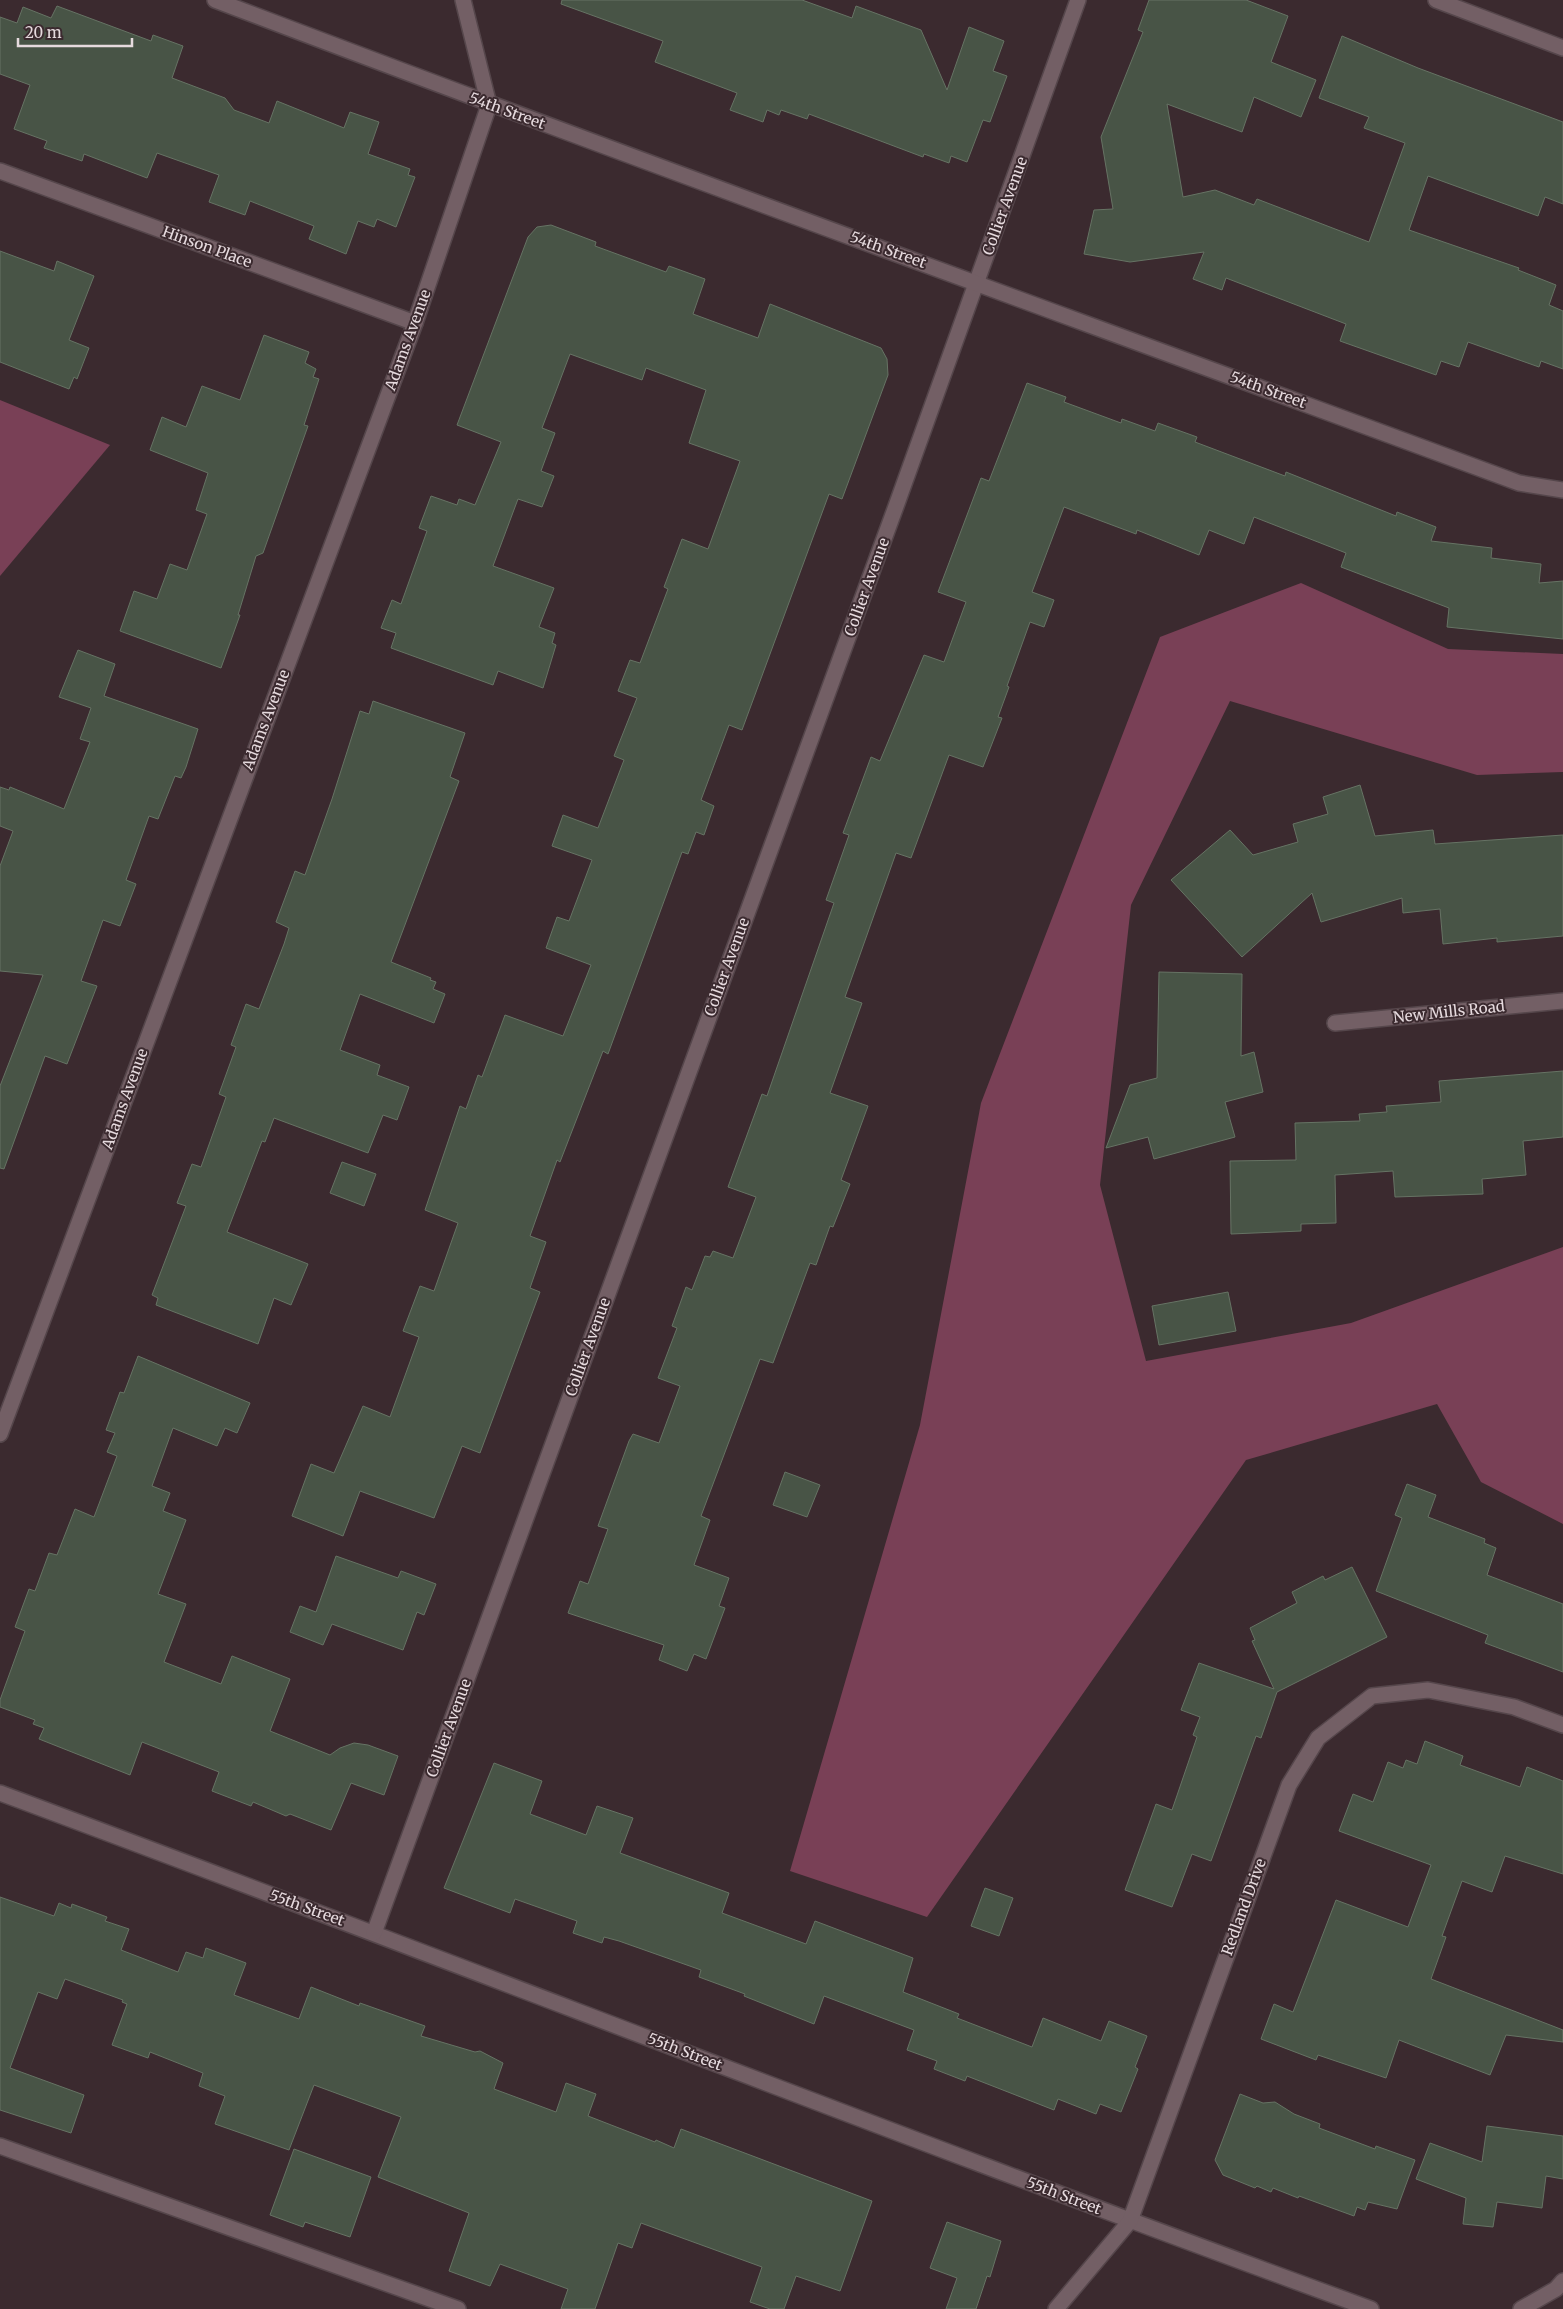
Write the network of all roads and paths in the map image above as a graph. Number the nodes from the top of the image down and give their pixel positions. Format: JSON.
{"nodes":[{"id":1,"x":215,"y":0,"type":"edge"},
{"id":2,"x":463,"y":0,"type":"edge"},
{"id":3,"x":1078,"y":0,"type":"edge"},
{"id":4,"x":1436,"y":0,"type":"edge"},
{"id":5,"x":1563,"y":48,"type":"edge"},
{"id":6,"x":489,"y":105,"type":"junction"},
{"id":7,"x":0,"y":170,"type":"edge"},
{"id":8,"x":978,"y":282,"type":"junction"},
{"id":9,"x":414,"y":323,"type":"junction"},
{"id":10,"x":1563,"y":490,"type":"edge"},
{"id":11,"x":1563,"y":1001,"type":"edge"},
{"id":12,"x":1335,"y":1023,"type":"dead end"},
{"id":13,"x":0,"y":1434,"type":"edge"},
{"id":14,"x":1563,"y":1725,"type":"edge"},
{"id":15,"x":0,"y":1793,"type":"edge"},
{"id":16,"x":374,"y":1933,"type":"junction"},
{"id":17,"x":0,"y":2146,"type":"edge"},
{"id":18,"x":1130,"y":2221,"type":"junction"},
{"id":19,"x":1563,"y":2282,"type":"edge"},
{"id":20,"x":458,"y":2309,"type":"edge"},
{"id":21,"x":1056,"y":2309,"type":"edge"},
{"id":22,"x":1372,"y":2309,"type":"edge"},
{"id":23,"x":1521,"y":2309,"type":"edge"}],
"edges":[{"from":1,"to":6,"type":"street","name":"54th Street"},
{"from":2,"to":6,"type":"street"},
{"from":3,"to":8,"type":"street","name":"Collier Avenue"},
{"from":4,"to":5,"type":"street"},
{"from":6,"to":8,"type":"street","name":"54th Street"},
{"from":6,"to":9,"type":"street","name":"Adams Avenue"},
{"from":7,"to":9,"type":"street","name":"Hinson Place"},
{"from":8,"to":10,"type":"street","name":"54th Street"},
{"from":8,"to":16,"type":"street","name":"Collier Avenue"},
{"from":9,"to":13,"type":"street","name":"Adams Avenue"},
{"from":11,"to":12,"type":"street","name":"New Mills Road"},
{"from":14,"to":18,"type":"street","name":"Redland Drive"},
{"from":15,"to":16,"type":"street","name":"55th Street"},
{"from":16,"to":18,"type":"street","name":"55th Street"},
{"from":17,"to":20,"type":"street"},
{"from":18,"to":21,"type":"street","name":"Redland Drive"},
{"from":18,"to":22,"type":"street","name":"55th Street"},
{"from":19,"to":23,"type":"street"}]}
